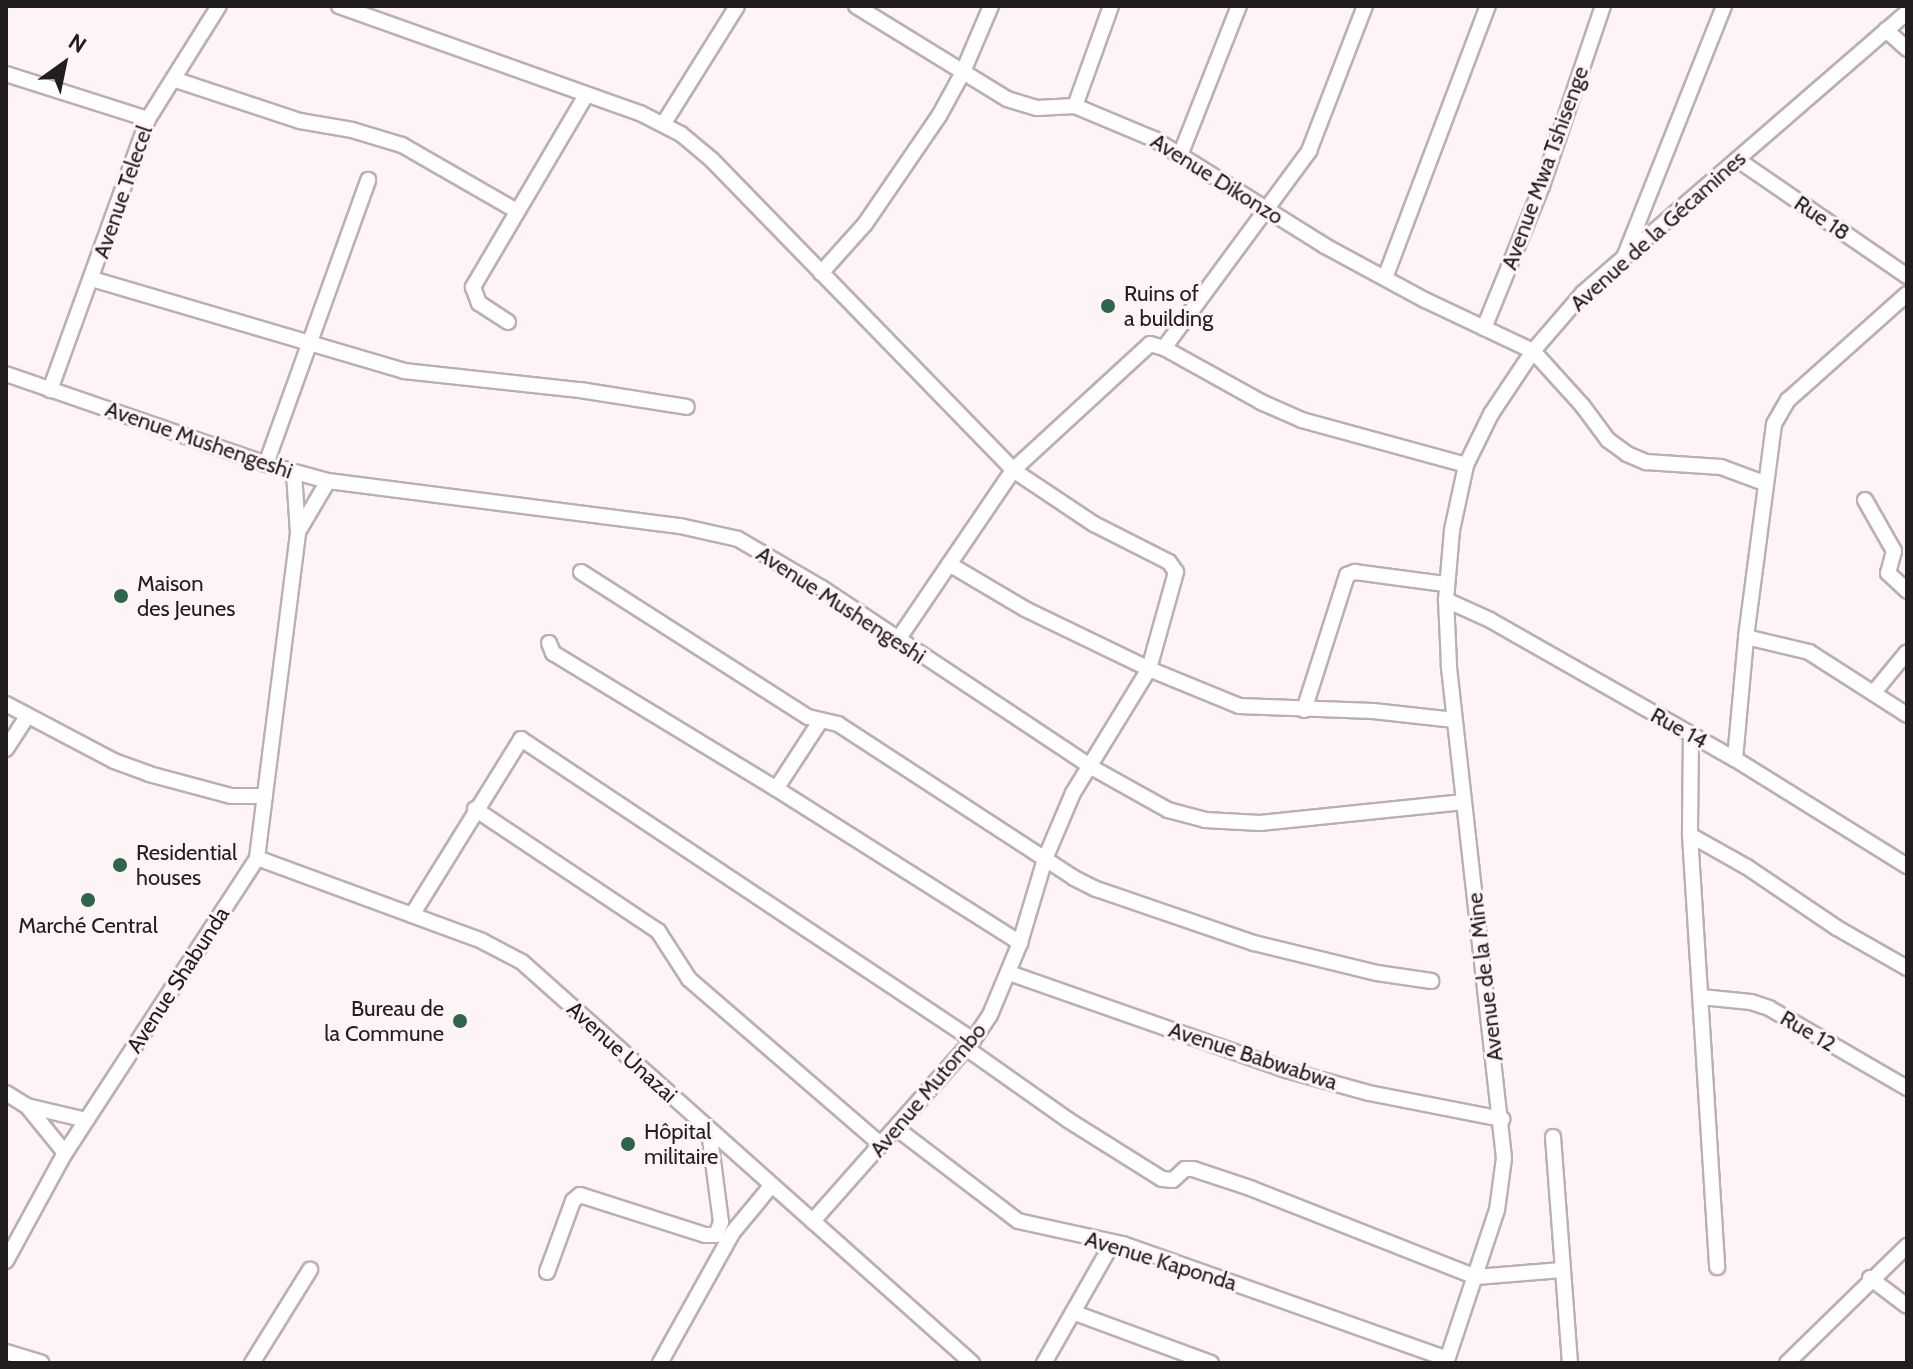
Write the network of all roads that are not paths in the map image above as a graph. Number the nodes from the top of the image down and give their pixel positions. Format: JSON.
{"nodes":[{"id":1,"x":219,"y":6,"type":"edge"},
{"id":2,"x":339,"y":6,"type":"edge"},
{"id":3,"x":737,"y":6,"type":"edge"},
{"id":4,"x":991,"y":6,"type":"edge"},
{"id":5,"x":1111,"y":6,"type":"edge"},
{"id":6,"x":1239,"y":6,"type":"edge"},
{"id":7,"x":1365,"y":6,"type":"edge"},
{"id":8,"x":1488,"y":6,"type":"edge"},
{"id":9,"x":1603,"y":6,"type":"edge"},
{"id":10,"x":1724,"y":6,"type":"edge"},
{"id":11,"x":863,"y":8,"type":"edge"},
{"id":12,"x":1907,"y":12,"type":"edge"},
{"id":13,"x":1886,"y":30,"type":"junction"},
{"id":14,"x":1907,"y":49,"type":"edge"},
{"id":15,"x":6,"y":74,"type":"edge"},
{"id":16,"x":962,"y":74,"type":"junction"},
{"id":17,"x":173,"y":79,"type":"junction"},
{"id":18,"x":586,"y":95,"type":"junction"},
{"id":19,"x":1075,"y":106,"type":"junction"},
{"id":20,"x":148,"y":119,"type":"junction"},
{"id":21,"x":664,"y":123,"type":"junction"},
{"id":22,"x":1181,"y":153,"type":"junction"},
{"id":23,"x":1738,"y":160,"type":"junction"},
{"id":24,"x":368,"y":180,"type":"dead end"},
{"id":25,"x":1265,"y":208,"type":"junction"},
{"id":26,"x":517,"y":211,"type":"junction"},
{"id":27,"x":1623,"y":259,"type":"junction"},
{"id":28,"x":821,"y":273,"type":"junction"},
{"id":29,"x":1907,"y":276,"type":"edge"},
{"id":30,"x":1385,"y":278,"type":"junction"},
{"id":31,"x":92,"y":279,"type":"junction"},
{"id":32,"x":1907,"y":294,"type":"edge"},
{"id":33,"x":508,"y":322,"type":"dead end"},
{"id":34,"x":1484,"y":328,"type":"junction"},
{"id":35,"x":307,"y":344,"type":"junction"},
{"id":36,"x":1164,"y":348,"type":"junction"},
{"id":37,"x":1533,"y":351,"type":"junction"},
{"id":38,"x":6,"y":374,"type":"edge"},
{"id":39,"x":50,"y":390,"type":"junction"},
{"id":40,"x":687,"y":407,"type":"dead end"},
{"id":41,"x":266,"y":464,"type":"junction"},
{"id":42,"x":1466,"y":465,"type":"junction"},
{"id":43,"x":1013,"y":470,"type":"junction"},
{"id":44,"x":294,"y":473,"type":"junction"},
{"id":45,"x":328,"y":481,"type":"junction"},
{"id":46,"x":1764,"y":483,"type":"junction"},
{"id":47,"x":1865,"y":500,"type":"dead end"},
{"id":48,"x":298,"y":533,"type":"junction"},
{"id":49,"x":949,"y":564,"type":"junction"},
{"id":50,"x":581,"y":572,"type":"dead end"},
{"id":51,"x":1445,"y":584,"type":"junction"},
{"id":52,"x":1907,"y":591,"type":"edge"},
{"id":53,"x":1446,"y":600,"type":"junction"},
{"id":54,"x":1746,"y":637,"type":"junction"},
{"id":55,"x":897,"y":641,"type":"junction"},
{"id":56,"x":549,"y":643,"type":"dead end"},
{"id":57,"x":1907,"y":652,"type":"edge"},
{"id":58,"x":1149,"y":669,"type":"junction"},
{"id":59,"x":1875,"y":691,"type":"junction"},
{"id":60,"x":6,"y":704,"type":"edge"},
{"id":61,"x":1304,"y":710,"type":"junction"},
{"id":62,"x":1907,"y":715,"type":"edge"},
{"id":63,"x":27,"y":717,"type":"junction"},
{"id":64,"x":821,"y":720,"type":"junction"},
{"id":65,"x":1455,"y":720,"type":"junction"},
{"id":66,"x":1691,"y":734,"type":"junction"},
{"id":67,"x":6,"y":749,"type":"edge"},
{"id":68,"x":1735,"y":759,"type":"junction"},
{"id":69,"x":1091,"y":767,"type":"junction"},
{"id":70,"x":776,"y":789,"type":"junction"},
{"id":71,"x":265,"y":796,"type":"junction"},
{"id":72,"x":1464,"y":802,"type":"junction"},
{"id":73,"x":475,"y":809,"type":"junction"},
{"id":74,"x":1690,"y":835,"type":"junction"},
{"id":75,"x":257,"y":858,"type":"junction"},
{"id":76,"x":1045,"y":859,"type":"junction"},
{"id":77,"x":1907,"y":866,"type":"edge"},
{"id":78,"x":412,"y":915,"type":"junction"},
{"id":79,"x":1020,"y":943,"type":"junction"},
{"id":80,"x":1907,"y":968,"type":"edge"},
{"id":81,"x":1009,"y":973,"type":"junction"},
{"id":82,"x":1431,"y":981,"type":"dead end"},
{"id":83,"x":1701,"y":997,"type":"junction"},
{"id":84,"x":970,"y":1044,"type":"junction"},
{"id":85,"x":1907,"y":1088,"type":"edge"},
{"id":86,"x":6,"y":1093,"type":"edge"},
{"id":87,"x":27,"y":1106,"type":"junction"},
{"id":88,"x":1502,"y":1119,"type":"junction"},
{"id":89,"x":86,"y":1120,"type":"junction"},
{"id":90,"x":896,"y":1128,"type":"junction"},
{"id":91,"x":709,"y":1131,"type":"junction"},
{"id":92,"x":1553,"y":1137,"type":"dead end"},
{"id":93,"x":881,"y":1145,"type":"junction"},
{"id":94,"x":65,"y":1153,"type":"junction"},
{"id":95,"x":771,"y":1186,"type":"junction"},
{"id":96,"x":813,"y":1221,"type":"junction"},
{"id":97,"x":1113,"y":1242,"type":"junction"},
{"id":98,"x":1907,"y":1246,"type":"edge"},
{"id":99,"x":6,"y":1261,"type":"edge"},
{"id":100,"x":1717,"y":1267,"type":"dead end"},
{"id":101,"x":310,"y":1270,"type":"dead end"},
{"id":102,"x":1562,"y":1270,"type":"junction"},
{"id":103,"x":547,"y":1272,"type":"dead end"},
{"id":104,"x":1476,"y":1277,"type":"junction"},
{"id":105,"x":1870,"y":1278,"type":"junction"},
{"id":106,"x":1907,"y":1306,"type":"edge"},
{"id":107,"x":1075,"y":1313,"type":"junction"},
{"id":108,"x":6,"y":1352,"type":"edge"},
{"id":109,"x":1447,"y":1361,"type":"edge"},
{"id":110,"x":41,"y":1363,"type":"edge"},
{"id":111,"x":252,"y":1363,"type":"edge"},
{"id":112,"x":660,"y":1363,"type":"edge"},
{"id":113,"x":972,"y":1363,"type":"edge"},
{"id":114,"x":1044,"y":1363,"type":"edge"},
{"id":115,"x":1211,"y":1363,"type":"edge"},
{"id":116,"x":1570,"y":1363,"type":"edge"},
{"id":117,"x":1787,"y":1363,"type":"edge"}],
"edges":[{"from":1,"to":17,"type":"street","name":"Avenue Telecel"},
{"from":2,"to":18,"type":"street"},
{"from":3,"to":21,"type":"street"},
{"from":4,"to":16,"type":"street"},
{"from":5,"to":19,"type":"street"},
{"from":6,"to":22,"type":"street"},
{"from":7,"to":25,"type":"street"},
{"from":8,"to":30,"type":"street"},
{"from":9,"to":34,"type":"street","name":"Avenue Mwa Tshisenge"},
{"from":10,"to":27,"type":"street"},
{"from":11,"to":16,"type":"street","name":"Avenue Dikonzo"},
{"from":12,"to":13,"type":"street","name":"Avenue de la Gécamines"},
{"from":13,"to":14,"type":"street"},
{"from":13,"to":23,"type":"street","name":"Avenue de la Gécamines"},
{"from":15,"to":20,"type":"street"},
{"from":16,"to":19,"type":"street","name":"Avenue Dikonzo"},
{"from":16,"to":28,"type":"street"},
{"from":17,"to":20,"type":"street","name":"Avenue Telecel"},
{"from":17,"to":26,"type":"street"},
{"from":18,"to":21,"type":"street"},
{"from":18,"to":26,"type":"street"},
{"from":19,"to":22,"type":"street","name":"Avenue Dikonzo"},
{"from":20,"to":31,"type":"street","name":"Avenue Telecel"},
{"from":21,"to":28,"type":"street"},
{"from":22,"to":25,"type":"street","name":"Avenue Dikonzo"},
{"from":23,"to":27,"type":"street","name":"Avenue de la Gécamines"},
{"from":23,"to":29,"type":"street","name":"Rue 18"},
{"from":24,"to":35,"type":"street"},
{"from":25,"to":30,"type":"street","name":"Avenue Dikonzo"},
{"from":25,"to":36,"type":"street"},
{"from":26,"to":33,"type":"street"},
{"from":27,"to":37,"type":"street","name":"Avenue de la Gécamines"},
{"from":28,"to":43,"type":"street"},
{"from":30,"to":34,"type":"street","name":"Avenue Dikonzo"},
{"from":31,"to":35,"type":"street"},
{"from":31,"to":39,"type":"street","name":"Avenue Telecel"},
{"from":32,"to":46,"type":"street"},
{"from":34,"to":37,"type":"street","name":"Avenue Dikonzo"},
{"from":35,"to":40,"type":"street"},
{"from":35,"to":41,"type":"street"},
{"from":36,"to":42,"type":"street"},
{"from":36,"to":43,"type":"street"},
{"from":37,"to":42,"type":"street","name":"Avenue de la Gécamines"},
{"from":37,"to":46,"type":"street"},
{"from":38,"to":39,"type":"street","name":"Avenue Mushengeshi"},
{"from":39,"to":41,"type":"street","name":"Avenue Mushengeshi"},
{"from":41,"to":44,"type":"street","name":"Avenue Mushengeshi"},
{"from":42,"to":51,"type":"street","name":"Avenue de la Gécamines"},
{"from":43,"to":49,"type":"street"},
{"from":43,"to":58,"type":"street","name":"Avenue Mutombo"},
{"from":44,"to":45,"type":"street","name":"Avenue Mushengeshi"},
{"from":44,"to":48,"type":"street"},
{"from":45,"to":48,"type":"street"},
{"from":45,"to":55,"type":"street","name":"Avenue Mushengeshi"},
{"from":46,"to":54,"type":"street"},
{"from":47,"to":52,"type":"street"},
{"from":48,"to":71,"type":"street","name":"Avenue Shabunda"},
{"from":49,"to":55,"type":"street"},
{"from":49,"to":58,"type":"street"},
{"from":50,"to":64,"type":"street"},
{"from":51,"to":53,"type":"street","name":"Avenue de la Mine"},
{"from":51,"to":61,"type":"street"},
{"from":53,"to":65,"type":"street","name":"Avenue de la Mine"},
{"from":53,"to":66,"type":"street","name":"Rue 14"},
{"from":54,"to":59,"type":"street"},
{"from":54,"to":68,"type":"street"},
{"from":55,"to":69,"type":"street","name":"Avenue Mushengeshi"},
{"from":56,"to":70,"type":"street"},
{"from":57,"to":59,"type":"street"},
{"from":58,"to":61,"type":"street"},
{"from":58,"to":69,"type":"street","name":"Avenue Mutombo"},
{"from":59,"to":62,"type":"street"},
{"from":60,"to":63,"type":"street"},
{"from":61,"to":65,"type":"street"},
{"from":63,"to":67,"type":"street"},
{"from":63,"to":71,"type":"street"},
{"from":64,"to":70,"type":"street"},
{"from":64,"to":76,"type":"street"},
{"from":65,"to":72,"type":"street","name":"Avenue de la Mine"},
{"from":66,"to":68,"type":"street","name":"Rue 14"},
{"from":66,"to":74,"type":"street"},
{"from":68,"to":77,"type":"street","name":"Rue 14"},
{"from":69,"to":72,"type":"street","name":"Avenue Mushengeshi"},
{"from":69,"to":76,"type":"street","name":"Avenue Mutombo"},
{"from":70,"to":79,"type":"street"},
{"from":71,"to":75,"type":"street","name":"Avenue Shabunda"},
{"from":72,"to":88,"type":"street","name":"Avenue de la Mine"},
{"from":73,"to":78,"type":"street"},
{"from":73,"to":84,"type":"street"},
{"from":73,"to":93,"type":"street"},
{"from":74,"to":80,"type":"street"},
{"from":74,"to":83,"type":"street"},
{"from":75,"to":78,"type":"street","name":"Avenue Unazai"},
{"from":75,"to":89,"type":"street","name":"Avenue Shabunda"},
{"from":76,"to":79,"type":"street","name":"Avenue Mutombo"},
{"from":76,"to":82,"type":"street"},
{"from":78,"to":91,"type":"street","name":"Avenue Unazai"},
{"from":79,"to":81,"type":"street","name":"Avenue Mutombo"},
{"from":81,"to":84,"type":"street","name":"Avenue Mutombo"},
{"from":81,"to":88,"type":"street","name":"Avenue Babwabwa"},
{"from":83,"to":85,"type":"street","name":"Rue 12"},
{"from":83,"to":100,"type":"street"},
{"from":84,"to":90,"type":"street","name":"Avenue Mutombo"},
{"from":84,"to":104,"type":"street"},
{"from":86,"to":87,"type":"street"},
{"from":87,"to":89,"type":"street"},
{"from":87,"to":94,"type":"street"},
{"from":88,"to":104,"type":"street","name":"Avenue de la Mine"},
{"from":89,"to":94,"type":"street","name":"Avenue Shabunda"},
{"from":90,"to":93,"type":"street","name":"Avenue Mutombo"},
{"from":90,"to":97,"type":"street","name":"Avenue Kaponda"},
{"from":91,"to":95,"type":"street","name":"Avenue Unazai"},
{"from":91,"to":103,"type":"street"},
{"from":92,"to":102,"type":"street"},
{"from":93,"to":96,"type":"street","name":"Avenue Mutombo"},
{"from":94,"to":99,"type":"street","name":"Avenue Shabunda"},
{"from":95,"to":96,"type":"street","name":"Avenue Unazai"},
{"from":95,"to":112,"type":"street"},
{"from":96,"to":113,"type":"street","name":"Avenue Unazai"},
{"from":97,"to":107,"type":"street"},
{"from":97,"to":109,"type":"street","name":"Avenue Kaponda"},
{"from":98,"to":105,"type":"street"},
{"from":101,"to":111,"type":"street"},
{"from":102,"to":104,"type":"street"},
{"from":102,"to":116,"type":"street"},
{"from":104,"to":109,"type":"street","name":"Avenue de la Mine"},
{"from":105,"to":106,"type":"street"},
{"from":105,"to":117,"type":"street"},
{"from":107,"to":114,"type":"street"},
{"from":107,"to":115,"type":"street"},
{"from":108,"to":110,"type":"street"}]}
